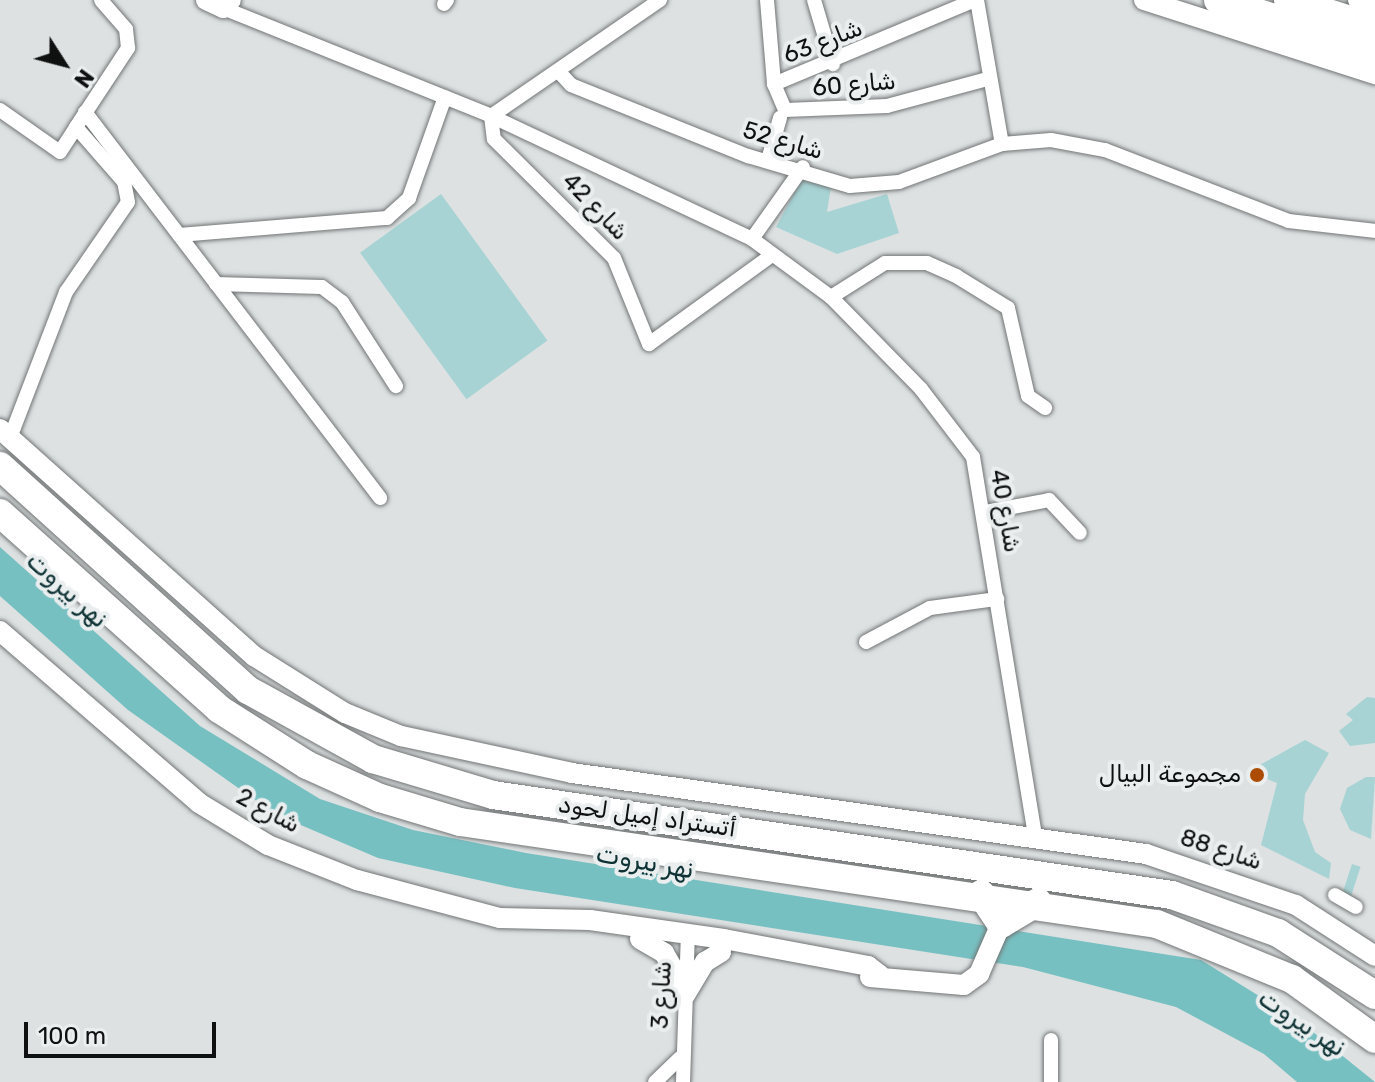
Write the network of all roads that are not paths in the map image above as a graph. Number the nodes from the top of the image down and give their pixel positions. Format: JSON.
{"nodes":[{"id":1,"x":101,"y":0,"type":"edge"},
{"id":2,"x":660,"y":0,"type":"edge"},
{"id":3,"x":767,"y":0,"type":"edge"},
{"id":4,"x":814,"y":0,"type":"edge"},
{"id":5,"x":976,"y":0,"type":"edge"},
{"id":6,"x":1144,"y":0,"type":"edge"},
{"id":7,"x":1218,"y":0,"type":"edge"},
{"id":8,"x":1288,"y":0,"type":"edge"},
{"id":9,"x":1358,"y":0,"type":"edge"},
{"id":10,"x":220,"y":3,"type":"edge"},
{"id":11,"x":1375,"y":5,"type":"edge"},
{"id":12,"x":1375,"y":28,"type":"edge"},
{"id":13,"x":1375,"y":50,"type":"edge"},
{"id":14,"x":833,"y":64,"type":"junction"},
{"id":15,"x":560,"y":73,"type":"junction"},
{"id":16,"x":1375,"y":74,"type":"edge"},
{"id":17,"x":987,"y":79,"type":"junction"},
{"id":18,"x":774,"y":84,"type":"junction"},
{"id":19,"x":445,"y":97,"type":"junction"},
{"id":20,"x":0,"y":110,"type":"edge"},
{"id":21,"x":85,"y":112,"type":"junction"},
{"id":22,"x":491,"y":116,"type":"junction"},
{"id":23,"x":780,"y":118,"type":"dead end"},
{"id":24,"x":76,"y":127,"type":"junction"},
{"id":25,"x":1002,"y":144,"type":"junction"},
{"id":26,"x":768,"y":160,"type":"junction"},
{"id":27,"x":803,"y":167,"type":"junction"},
{"id":28,"x":1375,"y":231,"type":"edge"},
{"id":29,"x":179,"y":235,"type":"junction"},
{"id":30,"x":752,"y":239,"type":"junction"},
{"id":31,"x":772,"y":255,"type":"junction"},
{"id":32,"x":216,"y":284,"type":"junction"},
{"id":33,"x":831,"y":297,"type":"junction"},
{"id":34,"x":396,"y":386,"type":"dead end"},
{"id":35,"x":1045,"y":408,"type":"dead end"},
{"id":36,"x":5,"y":433,"type":"edge"},
{"id":37,"x":0,"y":466,"type":"edge"},
{"id":38,"x":380,"y":498,"type":"dead end"},
{"id":39,"x":986,"y":512,"type":"junction"},
{"id":40,"x":0,"y":513,"type":"edge"},
{"id":41,"x":1080,"y":533,"type":"dead end"},
{"id":42,"x":997,"y":599,"type":"junction"},
{"id":43,"x":0,"y":631,"type":"edge"},
{"id":44,"x":866,"y":642,"type":"dead end"},
{"id":45,"x":1035,"y":834,"type":"junction"},
{"id":46,"x":981,"y":894,"type":"junction"},
{"id":47,"x":1335,"y":895,"type":"dead end"},
{"id":48,"x":1038,"y":902,"type":"junction"},
{"id":49,"x":1356,"y":907,"type":"dead end"},
{"id":50,"x":568,"y":923,"type":"junction"},
{"id":51,"x":1001,"y":924,"type":"junction"},
{"id":52,"x":640,"y":939,"type":"junction"},
{"id":53,"x":687,"y":941,"type":"junction"},
{"id":54,"x":721,"y":952,"type":"junction"},
{"id":55,"x":1375,"y":956,"type":"edge"},
{"id":56,"x":880,"y":975,"type":"junction"},
{"id":57,"x":685,"y":992,"type":"junction"},
{"id":58,"x":1375,"y":995,"type":"edge"},
{"id":59,"x":1375,"y":1039,"type":"edge"},
{"id":60,"x":1051,"y":1040,"type":"dead end"},
{"id":61,"x":680,"y":1058,"type":"junction"},
{"id":62,"x":655,"y":1082,"type":"edge"},
{"id":63,"x":683,"y":1082,"type":"edge"},
{"id":64,"x":1051,"y":1082,"type":"edge"}],
"edges":[{"from":1,"to":21,"type":"street"},
{"from":2,"to":15,"type":"street"},
{"from":3,"to":18,"type":"street"},
{"from":4,"to":14,"type":"street"},
{"from":5,"to":14,"type":"street","name":"شارع 63"},
{"from":5,"to":17,"type":"street"},
{"from":6,"to":16,"type":"street"},
{"from":7,"to":13,"type":"highway"},
{"from":8,"to":12,"type":"highway"},
{"from":9,"to":11,"type":"street"},
{"from":10,"to":19,"type":"street","name":"شارع 40"},
{"from":14,"to":18,"type":"street","name":"شارع 63"},
{"from":15,"to":22,"type":"street"},
{"from":15,"to":26,"type":"street","name":"شارع 52"},
{"from":17,"to":18,"type":"street","name":"شارع 60"},
{"from":17,"to":25,"type":"street"},
{"from":19,"to":22,"type":"street","name":"شارع 40"},
{"from":19,"to":29,"type":"street"},
{"from":20,"to":24,"type":"street"},
{"from":21,"to":24,"type":"street"},
{"from":21,"to":29,"type":"street"},
{"from":22,"to":30,"type":"street","name":"شارع 40"},
{"from":22,"to":31,"type":"street","name":"شارع 42"},
{"from":23,"to":26,"type":"street"},
{"from":24,"to":36,"type":"street"},
{"from":25,"to":27,"type":"street","name":"شارع 52"},
{"from":25,"to":28,"type":"street","name":"شارع 52"},
{"from":26,"to":27,"type":"street","name":"شارع 52"},
{"from":27,"to":30,"type":"street"},
{"from":29,"to":32,"type":"street"},
{"from":30,"to":31,"type":"street","name":"شارع 40"},
{"from":31,"to":33,"type":"street","name":"شارع 40"},
{"from":32,"to":34,"type":"street"},
{"from":32,"to":38,"type":"street"},
{"from":33,"to":35,"type":"street"},
{"from":33,"to":39,"type":"street","name":"شارع 40"},
{"from":36,"to":45,"type":"street","name":"شارع 88"},
{"from":37,"to":58,"type":"highway","name":"أتستراد إميل لحود"},
{"from":39,"to":41,"type":"street"},
{"from":39,"to":42,"type":"street","name":"شارع 40"},
{"from":40,"to":46,"type":"highway","name":"أتستراد إميل لحود"},
{"from":42,"to":44,"type":"street"},
{"from":42,"to":45,"type":"street","name":"شارع 40"},
{"from":43,"to":50,"type":"street","name":"شارع 2"},
{"from":45,"to":55,"type":"street","name":"شارع 88"},
{"from":46,"to":48,"type":"highway","name":"أتستراد إميل لحود"},
{"from":46,"to":51,"type":"highway"},
{"from":47,"to":49,"type":"street"},
{"from":48,"to":51,"type":"highway"},
{"from":48,"to":59,"type":"highway","name":"أتستراد إميل لحود"},
{"from":50,"to":52,"type":"street","name":"شارع 2"},
{"from":50,"to":53,"type":"street","name":"شارع 2"},
{"from":51,"to":56,"type":"street","name":"شارع 2"},
{"from":52,"to":53,"type":"street","name":"شارع 2"},
{"from":52,"to":57,"type":"street"},
{"from":53,"to":54,"type":"street","name":"شارع 2"},
{"from":53,"to":56,"type":"street","name":"شارع 2"},
{"from":53,"to":57,"type":"street","name":"شارع 3"},
{"from":54,"to":56,"type":"street","name":"شارع 2"},
{"from":54,"to":57,"type":"street"},
{"from":57,"to":61,"type":"street","name":"شارع 3"},
{"from":60,"to":64,"type":"street"},
{"from":61,"to":62,"type":"street","name":"شارع 3"},
{"from":61,"to":63,"type":"street","name":"شارع 3"}]}
